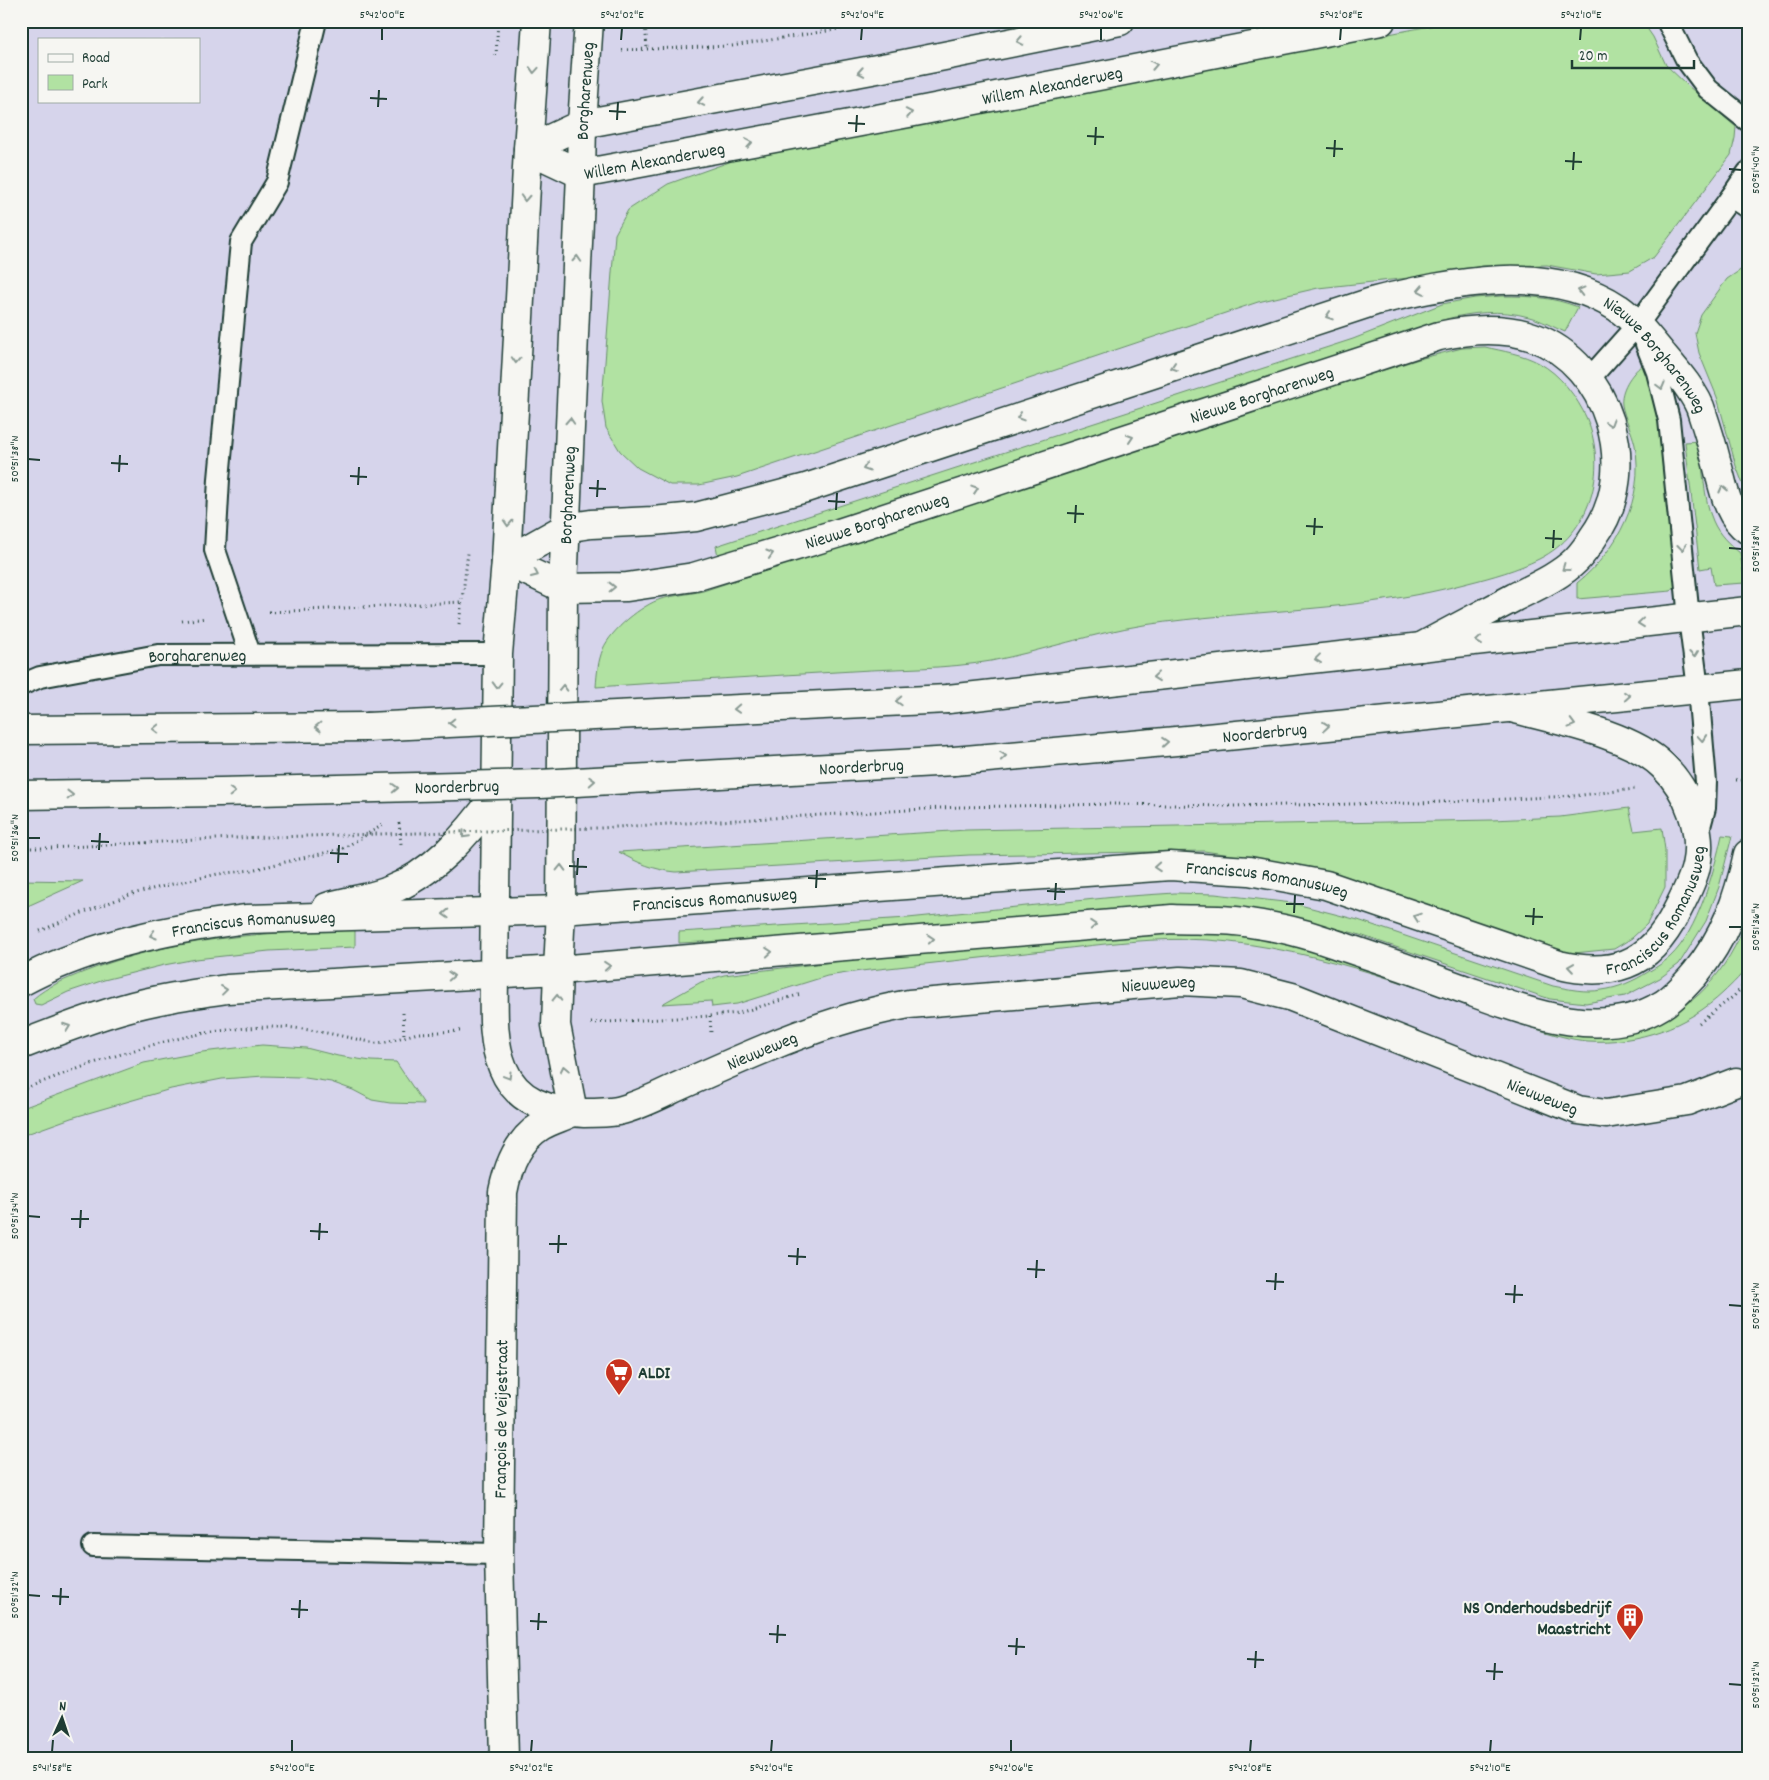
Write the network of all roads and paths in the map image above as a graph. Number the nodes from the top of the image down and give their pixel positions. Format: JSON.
{"nodes":[{"id":1,"x":316,"y":21,"type":"edge"},
{"id":2,"x":498,"y":21,"type":"edge"},
{"id":3,"x":536,"y":21,"type":"edge"},
{"id":4,"x":589,"y":21,"type":"edge"},
{"id":5,"x":645,"y":21,"type":"edge"},
{"id":6,"x":882,"y":21,"type":"edge"},
{"id":7,"x":1120,"y":21,"type":"edge"},
{"id":8,"x":1380,"y":21,"type":"edge"},
{"id":9,"x":1667,"y":21,"type":"edge"},
{"id":10,"x":713,"y":47,"type":"dead end"},
{"id":11,"x":647,"y":49,"type":"dead end"},
{"id":12,"x":496,"y":52,"type":"dead end"},
{"id":13,"x":1748,"y":121,"type":"edge"},
{"id":14,"x":582,"y":124,"type":"junction"},
{"id":15,"x":528,"y":150,"type":"junction"},
{"id":16,"x":1748,"y":172,"type":"edge"},
{"id":17,"x":581,"y":174,"type":"junction"},
{"id":18,"x":1740,"y":202,"type":"edge"},
{"id":19,"x":1638,"y":324,"type":"junction"},
{"id":20,"x":1589,"y":379,"type":"junction"},
{"id":21,"x":565,"y":528,"type":"junction"},
{"id":22,"x":1748,"y":530,"type":"edge"},
{"id":23,"x":506,"y":561,"type":"junction"},
{"id":24,"x":563,"y":588,"type":"junction"},
{"id":25,"x":1748,"y":611,"type":"edge"},
{"id":26,"x":1689,"y":618,"type":"junction"},
{"id":27,"x":1421,"y":647,"type":"junction"},
{"id":28,"x":250,"y":654,"type":"junction"},
{"id":29,"x":498,"y":654,"type":"junction"},
{"id":30,"x":1748,"y":684,"type":"edge"},
{"id":31,"x":21,"y":685,"type":"edge"},
{"id":32,"x":1698,"y":689,"type":"junction"},
{"id":33,"x":1508,"y":707,"type":"junction"},
{"id":34,"x":21,"y":730,"type":"edge"},
{"id":35,"x":1748,"y":780,"type":"edge"},
{"id":36,"x":1706,"y":782,"type":"junction"},
{"id":37,"x":1678,"y":786,"type":"junction"},
{"id":38,"x":21,"y":794,"type":"edge"},
{"id":39,"x":495,"y":796,"type":"junction"},
{"id":40,"x":390,"y":821,"type":"dead end"},
{"id":41,"x":1698,"y":834,"type":"junction"},
{"id":42,"x":21,"y":848,"type":"edge"},
{"id":43,"x":1748,"y":854,"type":"edge"},
{"id":44,"x":561,"y":910,"type":"junction"},
{"id":45,"x":494,"y":912,"type":"junction"},
{"id":46,"x":288,"y":919,"type":"junction"},
{"id":47,"x":21,"y":939,"type":"edge"},
{"id":48,"x":558,"y":970,"type":"junction"},
{"id":49,"x":494,"y":974,"type":"junction"},
{"id":50,"x":21,"y":982,"type":"edge"},
{"id":51,"x":404,"y":1036,"type":"dead end"},
{"id":52,"x":21,"y":1045,"type":"edge"},
{"id":53,"x":1742,"y":1077,"type":"edge"},
{"id":54,"x":21,"y":1090,"type":"edge"},
{"id":55,"x":573,"y":1112,"type":"junction"},
{"id":56,"x":92,"y":1546,"type":"dead end"},
{"id":57,"x":499,"y":1554,"type":"junction"},
{"id":58,"x":504,"y":1759,"type":"edge"}],
"edges":[{"from":1,"to":28,"type":"lane"},
{"from":2,"to":12,"type":"path"},
{"from":3,"to":15,"type":"street","one_way":true},
{"from":4,"to":14,"type":"street","name":"Borgharenweg"},
{"from":5,"to":11,"type":"path"},
{"from":6,"to":10,"type":"path"},
{"from":7,"to":14,"type":"street","one_way":true},
{"from":17,"to":8,"type":"street","name":"Willem Alexanderweg","one_way":true},
{"from":9,"to":13,"type":"lane"},
{"from":14,"to":15,"type":"street"},
{"from":14,"to":17,"type":"street","name":"Borgharenweg"},
{"from":15,"to":17,"type":"street","name":"Willem Alexanderweg"},
{"from":15,"to":23,"type":"street","one_way":true},
{"from":16,"to":18,"type":"lane"},
{"from":21,"to":17,"type":"street","name":"Borgharenweg","one_way":true},
{"from":18,"to":19,"type":"lane"},
{"from":19,"to":20,"type":"lane"},
{"from":19,"to":21,"type":"street","name":"Nieuwe Borgharenweg","one_way":true},
{"from":22,"to":19,"type":"street","name":"Nieuwe Borgharenweg","one_way":true},
{"from":19,"to":26,"type":"lane","one_way":true},
{"from":24,"to":20,"type":"street","name":"Nieuwe Borgharenweg","one_way":true},
{"from":20,"to":27,"type":"street","name":"Nieuwe Borgharenweg","one_way":true},
{"from":21,"to":23,"type":"street","name":"Nieuwe Borgharenweg"},
{"from":21,"to":24,"type":"street","name":"Borgharenweg"},
{"from":23,"to":24,"type":"street","one_way":true},
{"from":23,"to":29,"type":"street"},
{"from":44,"to":24,"type":"street","name":"Borgharenweg","one_way":true},
{"from":25,"to":26,"type":"street"},
{"from":26,"to":27,"type":"street","one_way":true},
{"from":26,"to":32,"type":"lane","one_way":true},
{"from":27,"to":34,"type":"street","one_way":true,"bridge":true},
{"from":28,"to":29,"type":"lane","name":"Borgharenweg"},
{"from":28,"to":31,"type":"lane","name":"Borgharenweg"},
{"from":29,"to":39,"type":"street","one_way":true},
{"from":30,"to":32,"type":"street","name":"Noorderbrug"},
{"from":33,"to":32,"type":"street","name":"Noorderbrug","one_way":true},
{"from":32,"to":36,"type":"lane","one_way":true},
{"from":33,"to":37,"type":"street","name":"Franciscus Romanusweg","one_way":true},
{"from":38,"to":33,"type":"street","name":"Noorderbrug","one_way":true,"bridge":true},
{"from":35,"to":36,"type":"path"},
{"from":36,"to":41,"type":"lane"},
{"from":37,"to":41,"type":"street","name":"Franciscus Romanusweg"},
{"from":37,"to":42,"type":"path","bridge":true},
{"from":39,"to":45,"type":"street"},
{"from":39,"to":46,"type":"street","one_way":true},
{"from":40,"to":47,"type":"path"},
{"from":41,"to":44,"type":"street","name":"Franciscus Romanusweg","one_way":true},
{"from":48,"to":43,"type":"street","one_way":true},
{"from":44,"to":45,"type":"street","name":"Franciscus Romanusweg"},
{"from":44,"to":48,"type":"street","name":"Borgharenweg"},
{"from":45,"to":46,"type":"street","name":"Franciscus Romanusweg","one_way":true},
{"from":45,"to":49,"type":"street"},
{"from":46,"to":50,"type":"street","name":"Franciscus Romanusweg","one_way":true},
{"from":48,"to":49,"type":"street"},
{"from":55,"to":48,"type":"street","one_way":true},
{"from":52,"to":49,"type":"street","one_way":true},
{"from":49,"to":55,"type":"street","name":"Nieuweweg","one_way":true},
{"from":51,"to":54,"type":"path"},
{"from":53,"to":55,"type":"street","name":"Nieuweweg"},
{"from":55,"to":57,"type":"street","name":"François de Veijestraat"},
{"from":56,"to":57,"type":"lane"},
{"from":57,"to":58,"type":"street","name":"François de Veijestraat"}]}
